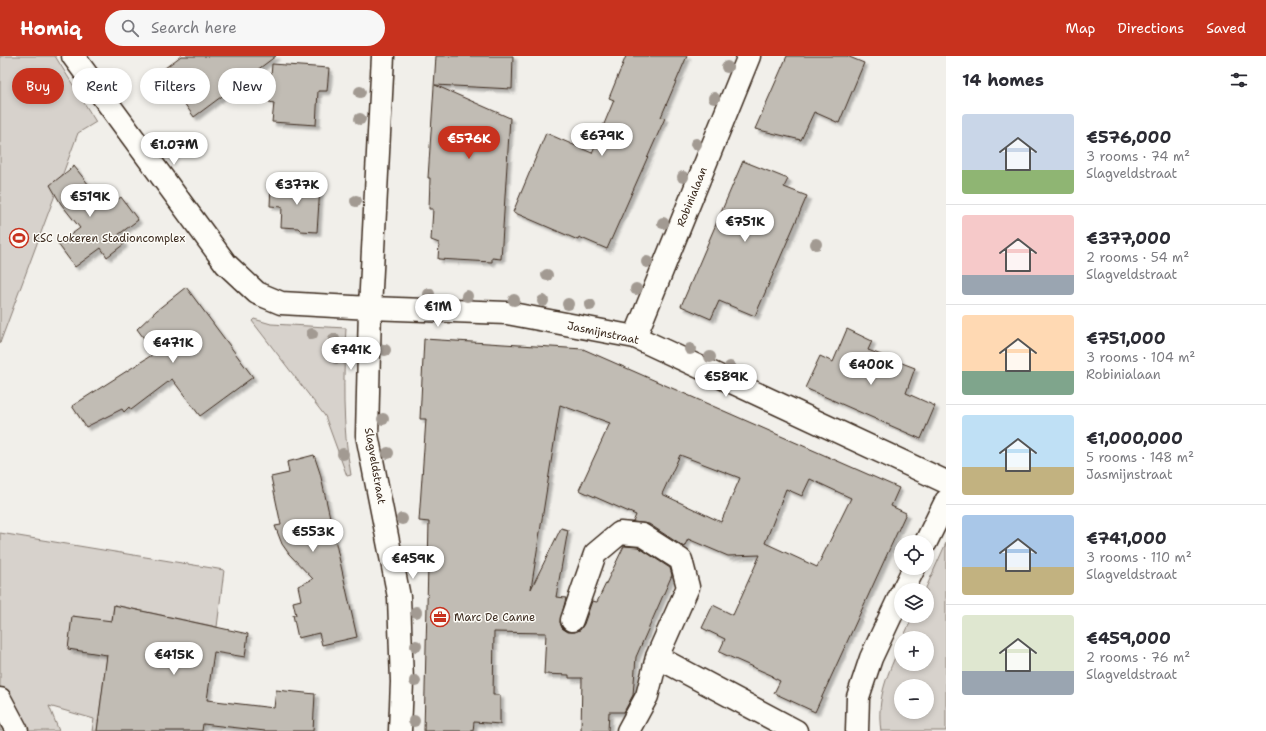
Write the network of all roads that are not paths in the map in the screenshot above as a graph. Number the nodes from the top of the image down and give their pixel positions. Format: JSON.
{"nodes":[{"id":1,"x":73,"y":56,"type":"edge"},
{"id":2,"x":383,"y":56,"type":"edge"},
{"id":3,"x":749,"y":56,"type":"edge"},
{"id":4,"x":370,"y":308,"type":"junction"},
{"id":5,"x":635,"y":337,"type":"junction"},
{"id":6,"x":946,"y":482,"type":"edge"},
{"id":7,"x":946,"y":501,"type":"edge"},
{"id":8,"x":929,"y":535,"type":"edge"},
{"id":9,"x":894,"y":609,"type":"edge"},
{"id":10,"x":572,"y":620,"type":"dead end"},
{"id":11,"x":657,"y":657,"type":"junction"},
{"id":12,"x":0,"y":699,"type":"edge"},
{"id":13,"x":18,"y":731,"type":"edge"},
{"id":14,"x":400,"y":731,"type":"edge"},
{"id":15,"x":628,"y":731,"type":"edge"},
{"id":16,"x":796,"y":731,"type":"edge"},
{"id":17,"x":857,"y":731,"type":"edge"}],
"edges":[{"from":1,"to":4,"type":"street","name":"Jasmijnstraat"},
{"from":2,"to":4,"type":"street","name":"Slagveldstraat"},
{"from":3,"to":5,"type":"street","name":"Robinialaan"},
{"from":4,"to":5,"type":"street","name":"Jasmijnstraat"},
{"from":4,"to":14,"type":"street","name":"Slagveldstraat"},
{"from":5,"to":6,"type":"street","name":"Jasmijnstraat"},
{"from":7,"to":8,"type":"street"},
{"from":9,"to":17,"type":"street"},
{"from":10,"to":11,"type":"street"},
{"from":11,"to":15,"type":"street"},
{"from":11,"to":16,"type":"street"},
{"from":12,"to":13,"type":"street"}]}
